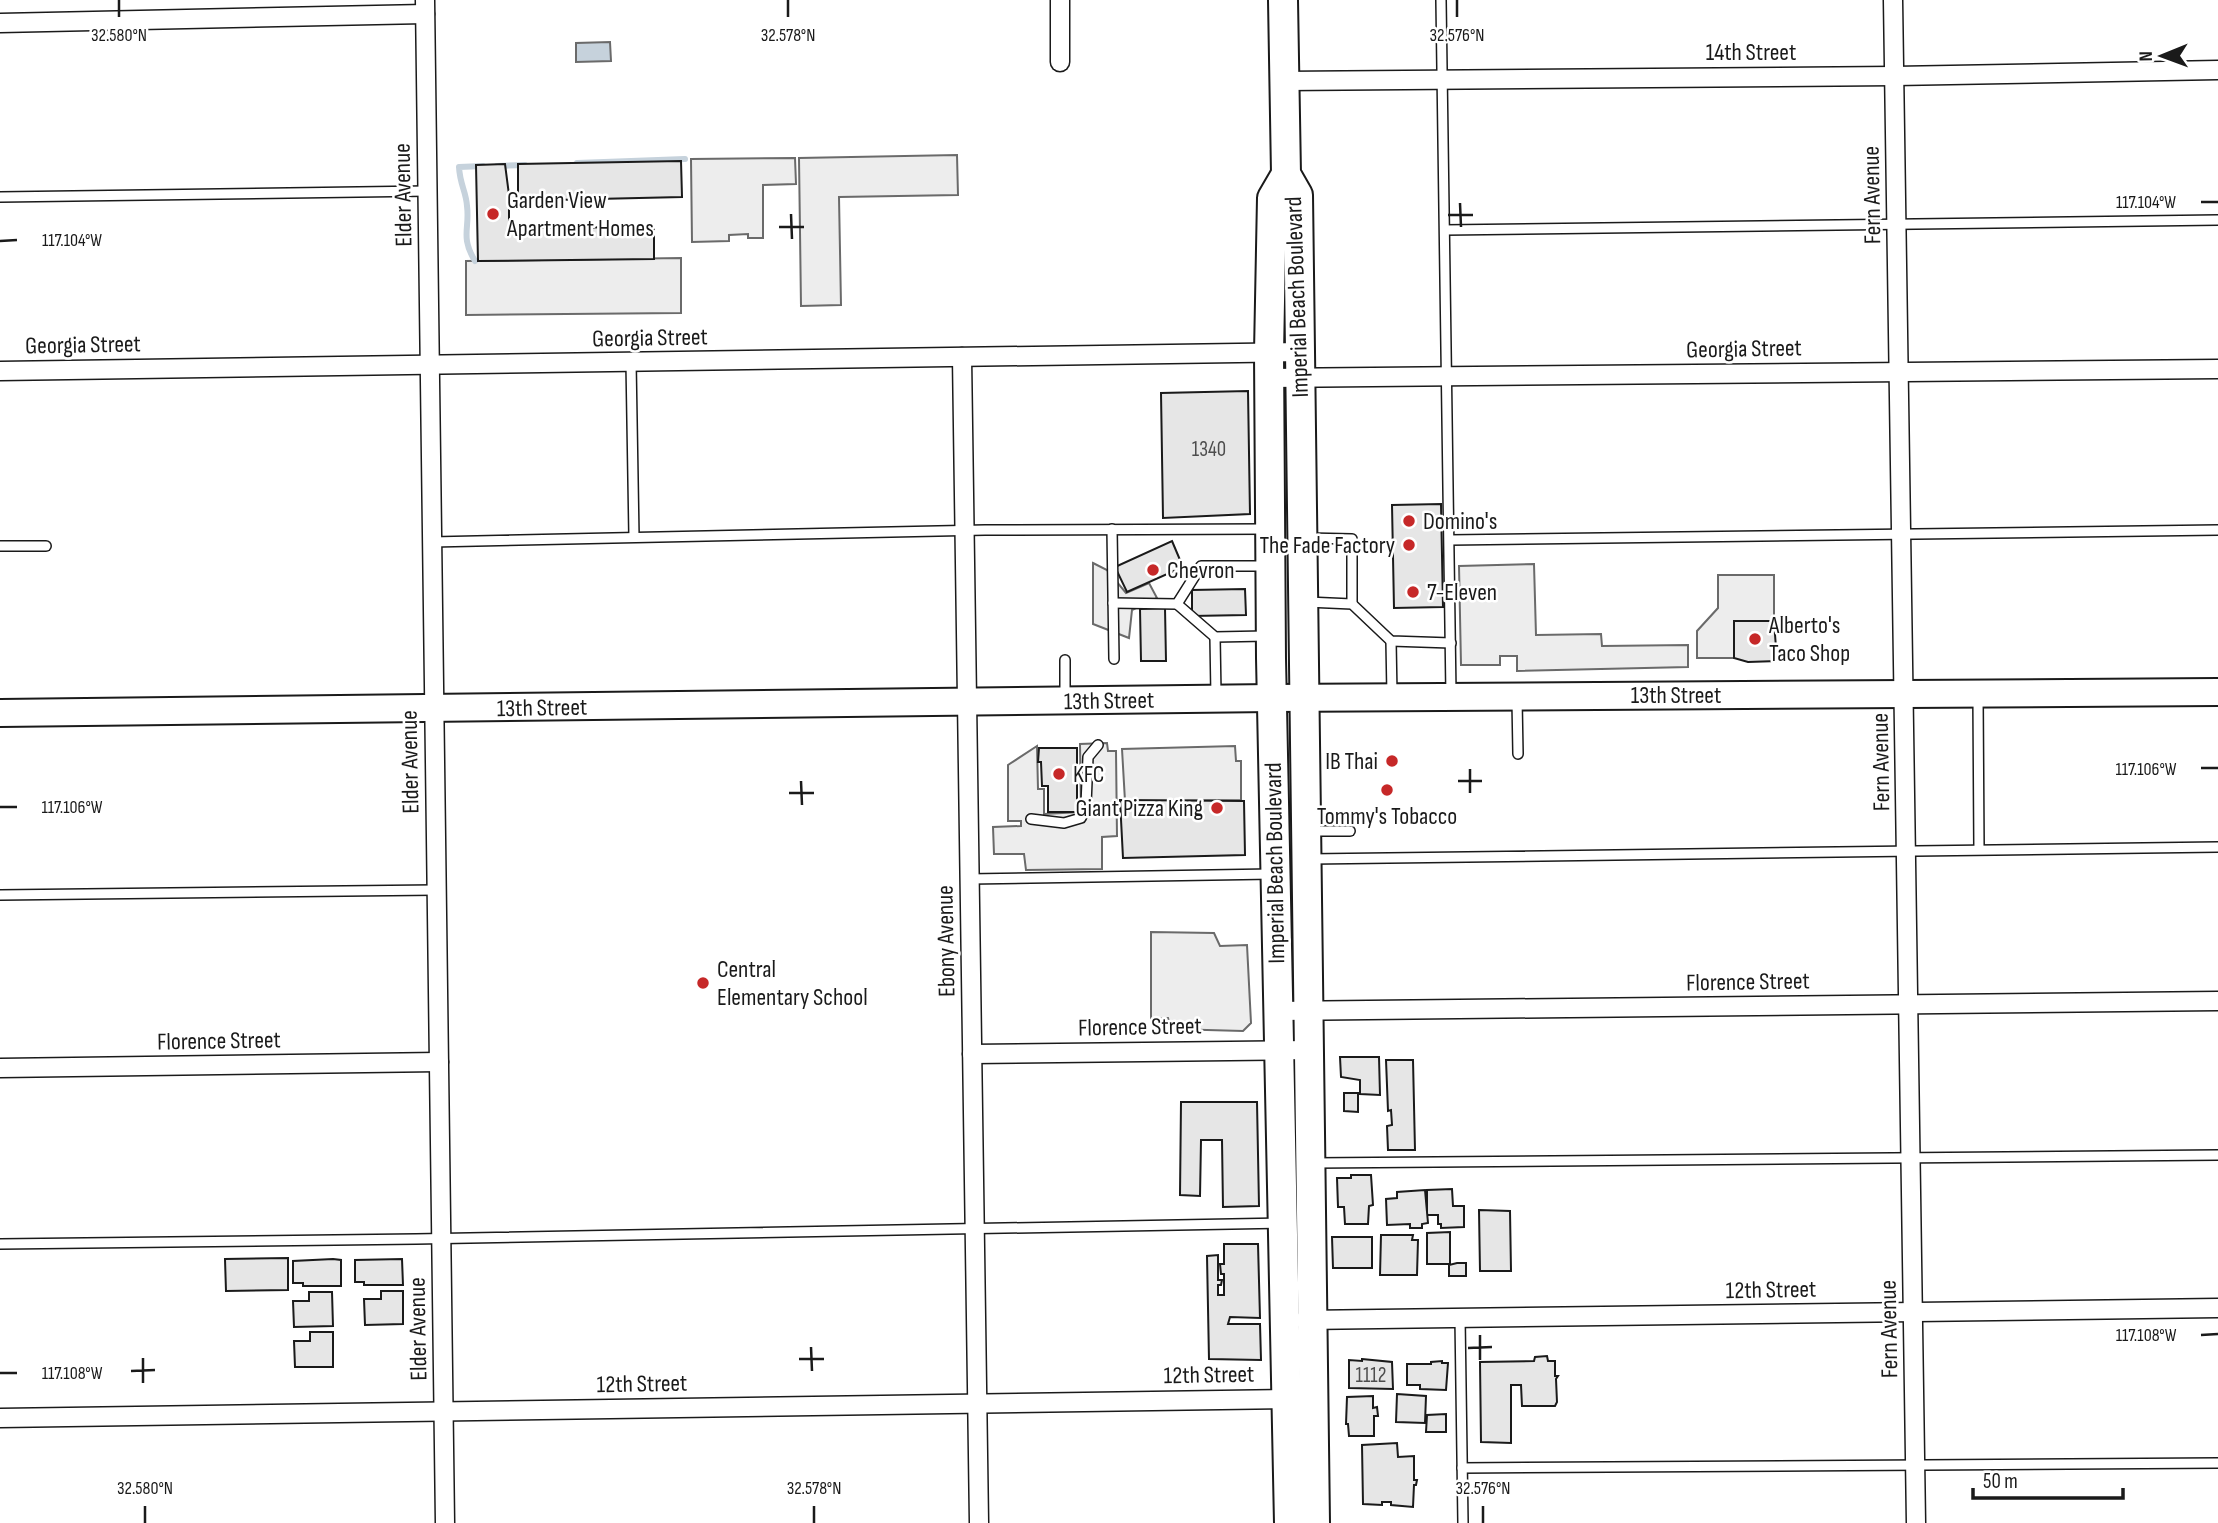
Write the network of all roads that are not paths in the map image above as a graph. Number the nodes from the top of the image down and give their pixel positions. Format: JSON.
{"nodes":[{"id":1,"x":1060,"y":0,"type":"edge"},
{"id":2,"x":1283,"y":0,"type":"edge"},
{"id":3,"x":1441,"y":0,"type":"edge"},
{"id":4,"x":1893,"y":0,"type":"edge"},
{"id":5,"x":425,"y":7,"type":"edge"},
{"id":6,"x":0,"y":23,"type":"edge"},
{"id":7,"x":1060,"y":62,"type":"dead end"},
{"id":8,"x":2218,"y":70,"type":"edge"},
{"id":9,"x":1895,"y":76,"type":"junction"},
{"id":10,"x":1442,"y":78,"type":"junction"},
{"id":11,"x":1284,"y":81,"type":"junction"},
{"id":12,"x":1286,"y":174,"type":"junction"},
{"id":13,"x":428,"y":191,"type":"junction"},
{"id":14,"x":0,"y":197,"type":"edge"},
{"id":15,"x":2218,"y":220,"type":"edge"},
{"id":16,"x":1897,"y":225,"type":"junction"},
{"id":17,"x":1445,"y":230,"type":"junction"},
{"id":18,"x":962,"y":357,"type":"junction"},
{"id":19,"x":631,"y":362,"type":"junction"},
{"id":20,"x":430,"y":365,"type":"junction"},
{"id":21,"x":1300,"y":365,"type":"junction"},
{"id":22,"x":1270,"y":366,"type":"junction"},
{"id":23,"x":2218,"y":369,"type":"edge"},
{"id":24,"x":0,"y":371,"type":"edge"},
{"id":25,"x":1899,"y":372,"type":"junction"},
{"id":26,"x":1447,"y":377,"type":"junction"},
{"id":27,"x":1112,"y":529,"type":"junction"},
{"id":28,"x":1271,"y":529,"type":"junction"},
{"id":29,"x":965,"y":530,"type":"junction"},
{"id":30,"x":2218,"y":530,"type":"edge"},
{"id":31,"x":1902,"y":532,"type":"junction"},
{"id":32,"x":634,"y":537,"type":"junction"},
{"id":33,"x":1302,"y":537,"type":"junction"},
{"id":34,"x":1450,"y":540,"type":"junction"},
{"id":35,"x":432,"y":542,"type":"junction"},
{"id":36,"x":0,"y":546,"type":"edge"},
{"id":37,"x":46,"y":546,"type":"dead end"},
{"id":38,"x":1271,"y":566,"type":"junction"},
{"id":39,"x":1302,"y":602,"type":"junction"},
{"id":40,"x":1113,"y":603,"type":"junction"},
{"id":41,"x":1177,"y":604,"type":"junction"},
{"id":42,"x":1352,"y":604,"type":"junction"},
{"id":43,"x":1271,"y":636,"type":"junction"},
{"id":44,"x":1215,"y":637,"type":"junction"},
{"id":45,"x":1391,"y":641,"type":"junction"},
{"id":46,"x":1451,"y":643,"type":"junction"},
{"id":47,"x":1114,"y":659,"type":"dead end"},
{"id":48,"x":1065,"y":660,"type":"dead end"},
{"id":49,"x":2218,"y":692,"type":"edge"},
{"id":50,"x":1978,"y":693,"type":"junction"},
{"id":51,"x":1905,"y":694,"type":"junction"},
{"id":52,"x":1451,"y":696,"type":"junction"},
{"id":53,"x":1517,"y":696,"type":"junction"},
{"id":54,"x":1392,"y":697,"type":"junction"},
{"id":55,"x":1272,"y":698,"type":"junction"},
{"id":56,"x":1304,"y":698,"type":"junction"},
{"id":57,"x":1217,"y":699,"type":"junction"},
{"id":58,"x":1065,"y":702,"type":"junction"},
{"id":59,"x":967,"y":703,"type":"junction"},
{"id":60,"x":434,"y":709,"type":"junction"},
{"id":61,"x":0,"y":713,"type":"edge"},
{"id":62,"x":1098,"y":745,"type":"dead end"},
{"id":63,"x":1518,"y":754,"type":"dead end"},
{"id":64,"x":1031,"y":819,"type":"dead end"},
{"id":65,"x":1305,"y":831,"type":"junction"},
{"id":66,"x":1350,"y":831,"type":"dead end"},
{"id":67,"x":2218,"y":847,"type":"edge"},
{"id":68,"x":1979,"y":849,"type":"junction"},
{"id":69,"x":1907,"y":851,"type":"junction"},
{"id":70,"x":1305,"y":859,"type":"junction"},
{"id":71,"x":1275,"y":874,"type":"junction"},
{"id":72,"x":969,"y":878,"type":"junction"},
{"id":73,"x":436,"y":890,"type":"junction"},
{"id":74,"x":0,"y":895,"type":"edge"},
{"id":75,"x":2218,"y":1001,"type":"edge"},
{"id":76,"x":1909,"y":1005,"type":"junction"},
{"id":77,"x":1278,"y":1011,"type":"junction"},
{"id":78,"x":1308,"y":1012,"type":"junction"},
{"id":79,"x":1279,"y":1050,"type":"junction"},
{"id":80,"x":1309,"y":1050,"type":"junction"},
{"id":81,"x":972,"y":1054,"type":"junction"},
{"id":82,"x":439,"y":1062,"type":"junction"},
{"id":83,"x":0,"y":1068,"type":"edge"},
{"id":84,"x":2218,"y":1155,"type":"edge"},
{"id":85,"x":1911,"y":1157,"type":"junction"},
{"id":86,"x":1310,"y":1163,"type":"junction"},
{"id":87,"x":1281,"y":1223,"type":"junction"},
{"id":88,"x":974,"y":1230,"type":"junction"},
{"id":89,"x":442,"y":1239,"type":"junction"},
{"id":90,"x":0,"y":1244,"type":"edge"},
{"id":91,"x":2218,"y":1308,"type":"edge"},
{"id":92,"x":1913,"y":1312,"type":"junction"},
{"id":93,"x":1460,"y":1318,"type":"junction"},
{"id":94,"x":1312,"y":1320,"type":"junction"},
{"id":95,"x":1283,"y":1321,"type":"junction"},
{"id":96,"x":1285,"y":1399,"type":"junction"},
{"id":97,"x":977,"y":1403,"type":"junction"},
{"id":98,"x":444,"y":1411,"type":"junction"},
{"id":99,"x":0,"y":1418,"type":"edge"},
{"id":100,"x":2218,"y":1463,"type":"edge"},
{"id":101,"x":1915,"y":1466,"type":"junction"},
{"id":102,"x":1462,"y":1468,"type":"junction"},
{"id":103,"x":445,"y":1523,"type":"edge"},
{"id":104,"x":979,"y":1523,"type":"edge"},
{"id":105,"x":1289,"y":1523,"type":"edge"},
{"id":106,"x":1315,"y":1523,"type":"edge"},
{"id":107,"x":1463,"y":1523,"type":"edge"},
{"id":108,"x":1916,"y":1523,"type":"edge"}],
"edges":[{"from":1,"to":7,"type":"street"},
{"from":2,"to":11,"type":"main road"},
{"from":3,"to":10,"type":"lane"},
{"from":4,"to":9,"type":"street","name":"Fern Avenue"},
{"from":5,"to":6,"type":"street"},
{"from":5,"to":13,"type":"street","name":"Elder Avenue"},
{"from":8,"to":9,"type":"street","name":"14th Street"},
{"from":9,"to":10,"type":"street","name":"14th Street"},
{"from":9,"to":16,"type":"street","name":"Fern Avenue"},
{"from":10,"to":11,"type":"street","name":"14th Street"},
{"from":10,"to":17,"type":"lane"},
{"from":11,"to":12,"type":"main road"},
{"from":12,"to":21,"type":"main road","name":"Imperial Beach Boulevard"},
{"from":12,"to":22,"type":"main road","name":"Imperial Beach Boulevard"},
{"from":13,"to":14,"type":"lane"},
{"from":13,"to":20,"type":"street","name":"Elder Avenue"},
{"from":15,"to":16,"type":"lane"},
{"from":16,"to":17,"type":"lane"},
{"from":16,"to":25,"type":"street","name":"Fern Avenue"},
{"from":17,"to":26,"type":"lane"},
{"from":18,"to":19,"type":"street","name":"Georgia Street"},
{"from":18,"to":22,"type":"street","name":"Georgia Street"},
{"from":18,"to":29,"type":"street","name":"Ebony Avenue"},
{"from":19,"to":20,"type":"street","name":"Georgia Street"},
{"from":19,"to":32,"type":"lane"},
{"from":20,"to":24,"type":"street","name":"Georgia Street"},
{"from":20,"to":35,"type":"street","name":"Elder Avenue"},
{"from":21,"to":22,"type":"street","name":"Georgia Street"},
{"from":21,"to":22,"type":"street","name":"Georgia Street"},
{"from":21,"to":26,"type":"street","name":"Georgia Street"},
{"from":21,"to":33,"type":"main road","name":"Imperial Beach Boulevard"},
{"from":22,"to":28,"type":"main road","name":"Imperial Beach Boulevard"},
{"from":23,"to":25,"type":"street","name":"Georgia Street"},
{"from":25,"to":26,"type":"street","name":"Georgia Street"},
{"from":25,"to":31,"type":"street","name":"Fern Avenue"},
{"from":26,"to":34,"type":"lane"},
{"from":27,"to":28,"type":"lane"},
{"from":27,"to":29,"type":"lane"},
{"from":27,"to":40,"type":"lane"},
{"from":28,"to":38,"type":"main road","name":"Imperial Beach Boulevard"},
{"from":29,"to":32,"type":"lane"},
{"from":29,"to":59,"type":"street","name":"Ebony Avenue"},
{"from":30,"to":31,"type":"lane"},
{"from":31,"to":34,"type":"lane"},
{"from":31,"to":51,"type":"street","name":"Fern Avenue"},
{"from":32,"to":35,"type":"lane"},
{"from":33,"to":39,"type":"main road","name":"Imperial Beach Boulevard"},
{"from":33,"to":42,"type":"lane"},
{"from":34,"to":46,"type":"lane"},
{"from":35,"to":60,"type":"street","name":"Elder Avenue"},
{"from":36,"to":37,"type":"lane"},
{"from":38,"to":41,"type":"lane"},
{"from":38,"to":43,"type":"main road","name":"Imperial Beach Boulevard"},
{"from":39,"to":42,"type":"lane"},
{"from":39,"to":56,"type":"main road","name":"Imperial Beach Boulevard"},
{"from":40,"to":41,"type":"lane"},
{"from":40,"to":47,"type":"lane"},
{"from":41,"to":44,"type":"lane"},
{"from":42,"to":45,"type":"lane"},
{"from":43,"to":44,"type":"lane"},
{"from":43,"to":55,"type":"main road","name":"Imperial Beach Boulevard"},
{"from":44,"to":57,"type":"lane"},
{"from":45,"to":46,"type":"lane"},
{"from":45,"to":54,"type":"lane"},
{"from":46,"to":52,"type":"lane"},
{"from":48,"to":58,"type":"lane"},
{"from":49,"to":50,"type":"main road","name":"13th Street"},
{"from":50,"to":51,"type":"main road","name":"13th Street"},
{"from":50,"to":68,"type":"lane"},
{"from":51,"to":53,"type":"main road","name":"13th Street"},
{"from":51,"to":69,"type":"street","name":"Fern Avenue"},
{"from":52,"to":53,"type":"main road","name":"13th Street"},
{"from":52,"to":54,"type":"main road","name":"13th Street"},
{"from":53,"to":63,"type":"lane"},
{"from":54,"to":56,"type":"main road","name":"13th Street"},
{"from":55,"to":56,"type":"main road","name":"13th Street"},
{"from":55,"to":57,"type":"main road","name":"13th Street"},
{"from":55,"to":71,"type":"main road","name":"Imperial Beach Boulevard"},
{"from":56,"to":65,"type":"main road","name":"Imperial Beach Boulevard"},
{"from":57,"to":58,"type":"main road","name":"13th Street"},
{"from":58,"to":59,"type":"main road","name":"13th Street"},
{"from":59,"to":60,"type":"main road","name":"13th Street"},
{"from":59,"to":72,"type":"street","name":"Ebony Avenue"},
{"from":60,"to":61,"type":"main road","name":"13th Street"},
{"from":60,"to":73,"type":"street","name":"Elder Avenue"},
{"from":62,"to":64,"type":"lane"},
{"from":65,"to":66,"type":"lane"},
{"from":65,"to":70,"type":"main road","name":"Imperial Beach Boulevard"},
{"from":67,"to":68,"type":"lane"},
{"from":68,"to":69,"type":"lane"},
{"from":69,"to":70,"type":"lane"},
{"from":69,"to":76,"type":"street","name":"Fern Avenue"},
{"from":70,"to":78,"type":"main road","name":"Imperial Beach Boulevard"},
{"from":71,"to":72,"type":"lane"},
{"from":71,"to":77,"type":"main road","name":"Imperial Beach Boulevard"},
{"from":72,"to":81,"type":"street","name":"Ebony Avenue"},
{"from":73,"to":74,"type":"lane"},
{"from":73,"to":82,"type":"street","name":"Elder Avenue"},
{"from":75,"to":76,"type":"street","name":"Florence Street"},
{"from":76,"to":78,"type":"street","name":"Florence Street"},
{"from":76,"to":85,"type":"street","name":"Fern Avenue"},
{"from":77,"to":78,"type":"street","name":"Florence Street"},
{"from":77,"to":79,"type":"main road","name":"Imperial Beach Boulevard"},
{"from":78,"to":80,"type":"main road","name":"Imperial Beach Boulevard"},
{"from":79,"to":80,"type":"street","name":"Florence Street"},
{"from":79,"to":81,"type":"street","name":"Florence Street"},
{"from":79,"to":87,"type":"main road","name":"Imperial Beach Boulevard"},
{"from":80,"to":86,"type":"main road","name":"Imperial Beach Boulevard"},
{"from":81,"to":88,"type":"street","name":"Ebony Avenue"},
{"from":82,"to":83,"type":"street","name":"Florence Street"},
{"from":82,"to":89,"type":"street","name":"Elder Avenue"},
{"from":84,"to":85,"type":"lane"},
{"from":85,"to":86,"type":"lane"},
{"from":85,"to":92,"type":"street","name":"Fern Avenue"},
{"from":86,"to":94,"type":"main road","name":"Imperial Beach Boulevard"},
{"from":87,"to":88,"type":"lane"},
{"from":87,"to":95,"type":"main road","name":"Imperial Beach Boulevard"},
{"from":88,"to":89,"type":"lane"},
{"from":88,"to":97,"type":"street","name":"Ebony Avenue"},
{"from":89,"to":90,"type":"lane"},
{"from":89,"to":98,"type":"street","name":"Elder Avenue"},
{"from":91,"to":92,"type":"street","name":"12th Street"},
{"from":92,"to":93,"type":"street","name":"12th Street"},
{"from":92,"to":101,"type":"street","name":"Fern Avenue"},
{"from":93,"to":94,"type":"street","name":"12th Street"},
{"from":93,"to":102,"type":"lane"},
{"from":94,"to":95,"type":"street","name":"12th Street"},
{"from":94,"to":106,"type":"main road","name":"Imperial Beach Boulevard"},
{"from":95,"to":96,"type":"main road","name":"Imperial Beach Boulevard"},
{"from":96,"to":97,"type":"street","name":"12th Street"},
{"from":96,"to":105,"type":"main road","name":"Imperial Beach Boulevard"},
{"from":97,"to":98,"type":"street","name":"12th Street"},
{"from":97,"to":104,"type":"street","name":"Ebony Avenue"},
{"from":98,"to":99,"type":"street","name":"12th Street"},
{"from":98,"to":103,"type":"street","name":"Elder Avenue"},
{"from":100,"to":101,"type":"lane"},
{"from":101,"to":102,"type":"lane"},
{"from":101,"to":108,"type":"street","name":"Fern Avenue"},
{"from":102,"to":107,"type":"lane"}]}
